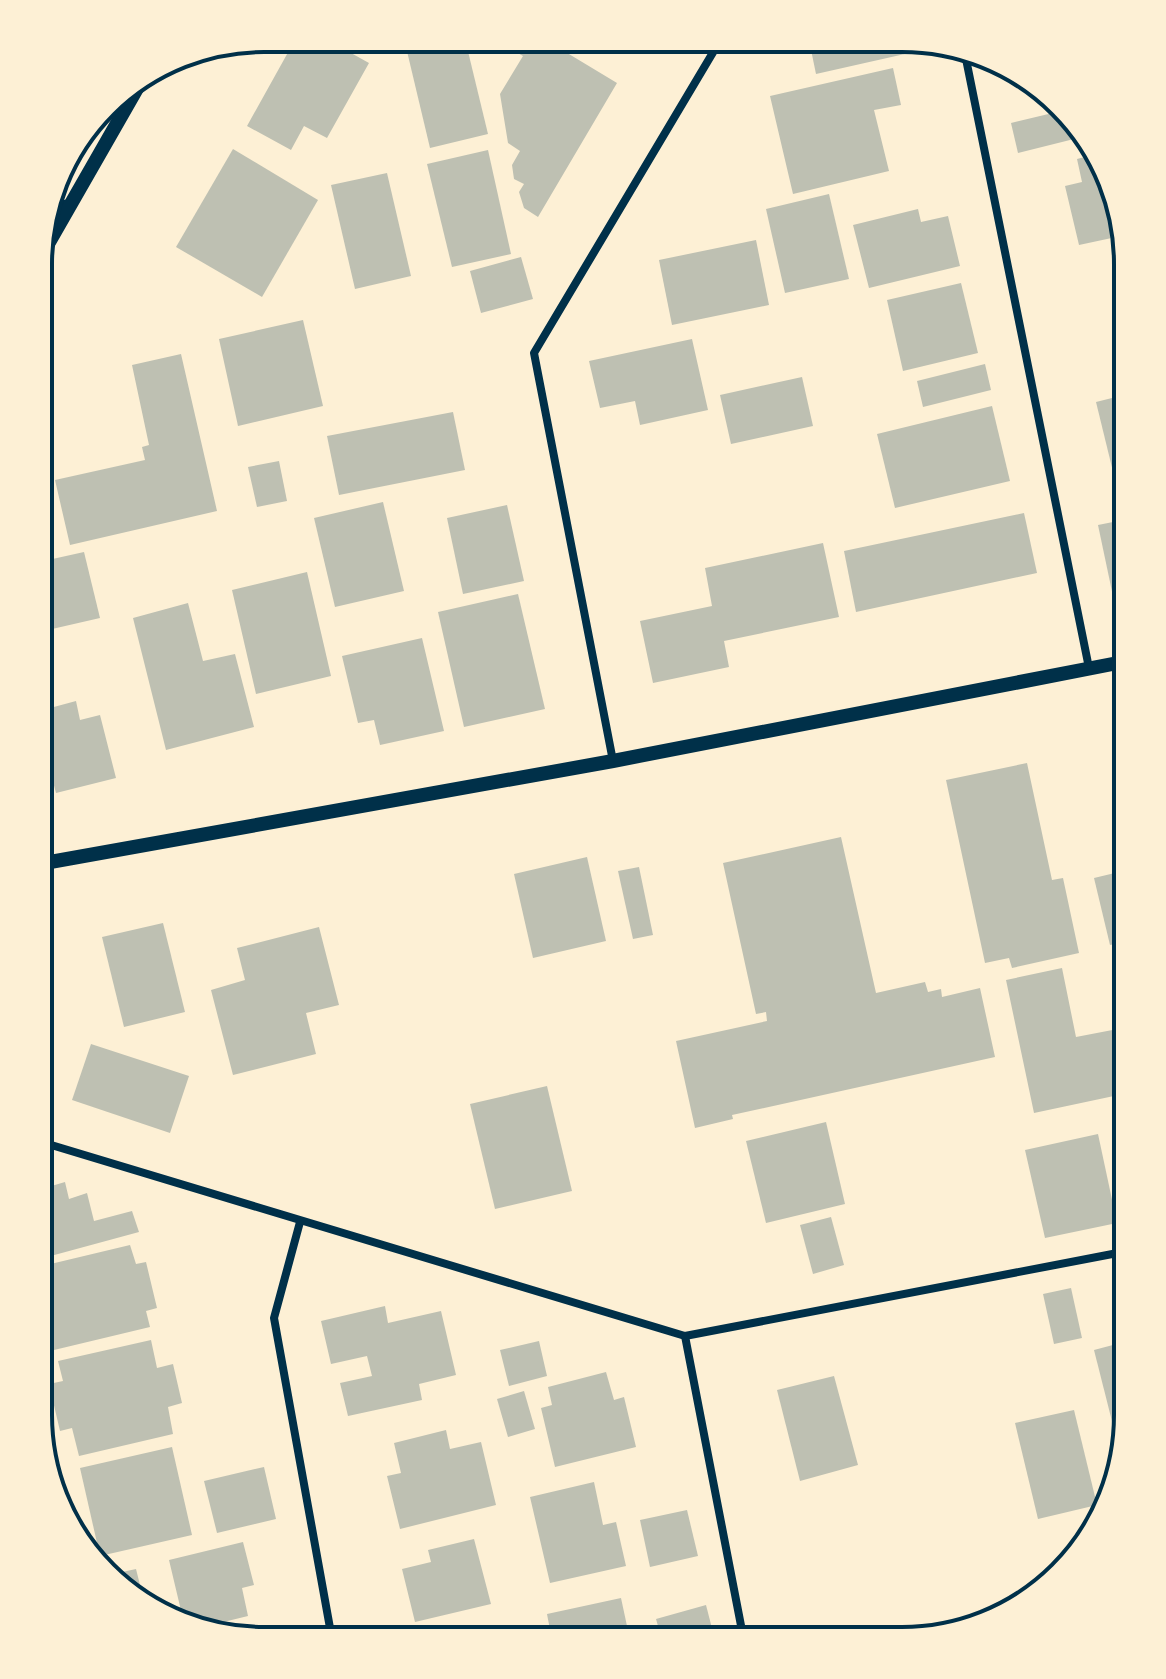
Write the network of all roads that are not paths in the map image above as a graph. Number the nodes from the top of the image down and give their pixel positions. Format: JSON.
{"nodes":[{"id":1,"x":713,"y":52,"type":"edge"},
{"id":2,"x":967,"y":62,"type":"edge"},
{"id":3,"x":130,"y":100,"type":"edge"},
{"id":4,"x":72,"y":202,"type":"junction"},
{"id":5,"x":61,"y":204,"type":"edge"},
{"id":6,"x":55,"y":232,"type":"edge"},
{"id":7,"x":1114,"y":664,"type":"edge"},
{"id":8,"x":1089,"y":668,"type":"junction"},
{"id":9,"x":613,"y":761,"type":"junction"},
{"id":10,"x":52,"y":862,"type":"edge"},
{"id":11,"x":52,"y":1145,"type":"edge"},
{"id":12,"x":300,"y":1222,"type":"junction"},
{"id":13,"x":1114,"y":1254,"type":"edge"},
{"id":14,"x":685,"y":1336,"type":"junction"},
{"id":15,"x":330,"y":1627,"type":"edge"},
{"id":16,"x":741,"y":1627,"type":"edge"}],
"edges":[{"from":1,"to":9,"type":"street"},
{"from":2,"to":8,"type":"street"},
{"from":3,"to":4,"type":"street"},
{"from":4,"to":5,"type":"street"},
{"from":4,"to":6,"type":"street"},
{"from":7,"to":8,"type":"street"},
{"from":8,"to":9,"type":"street"},
{"from":9,"to":10,"type":"street"},
{"from":11,"to":12,"type":"street"},
{"from":12,"to":14,"type":"street"},
{"from":12,"to":15,"type":"street"},
{"from":13,"to":14,"type":"street"},
{"from":14,"to":16,"type":"street"}]}
